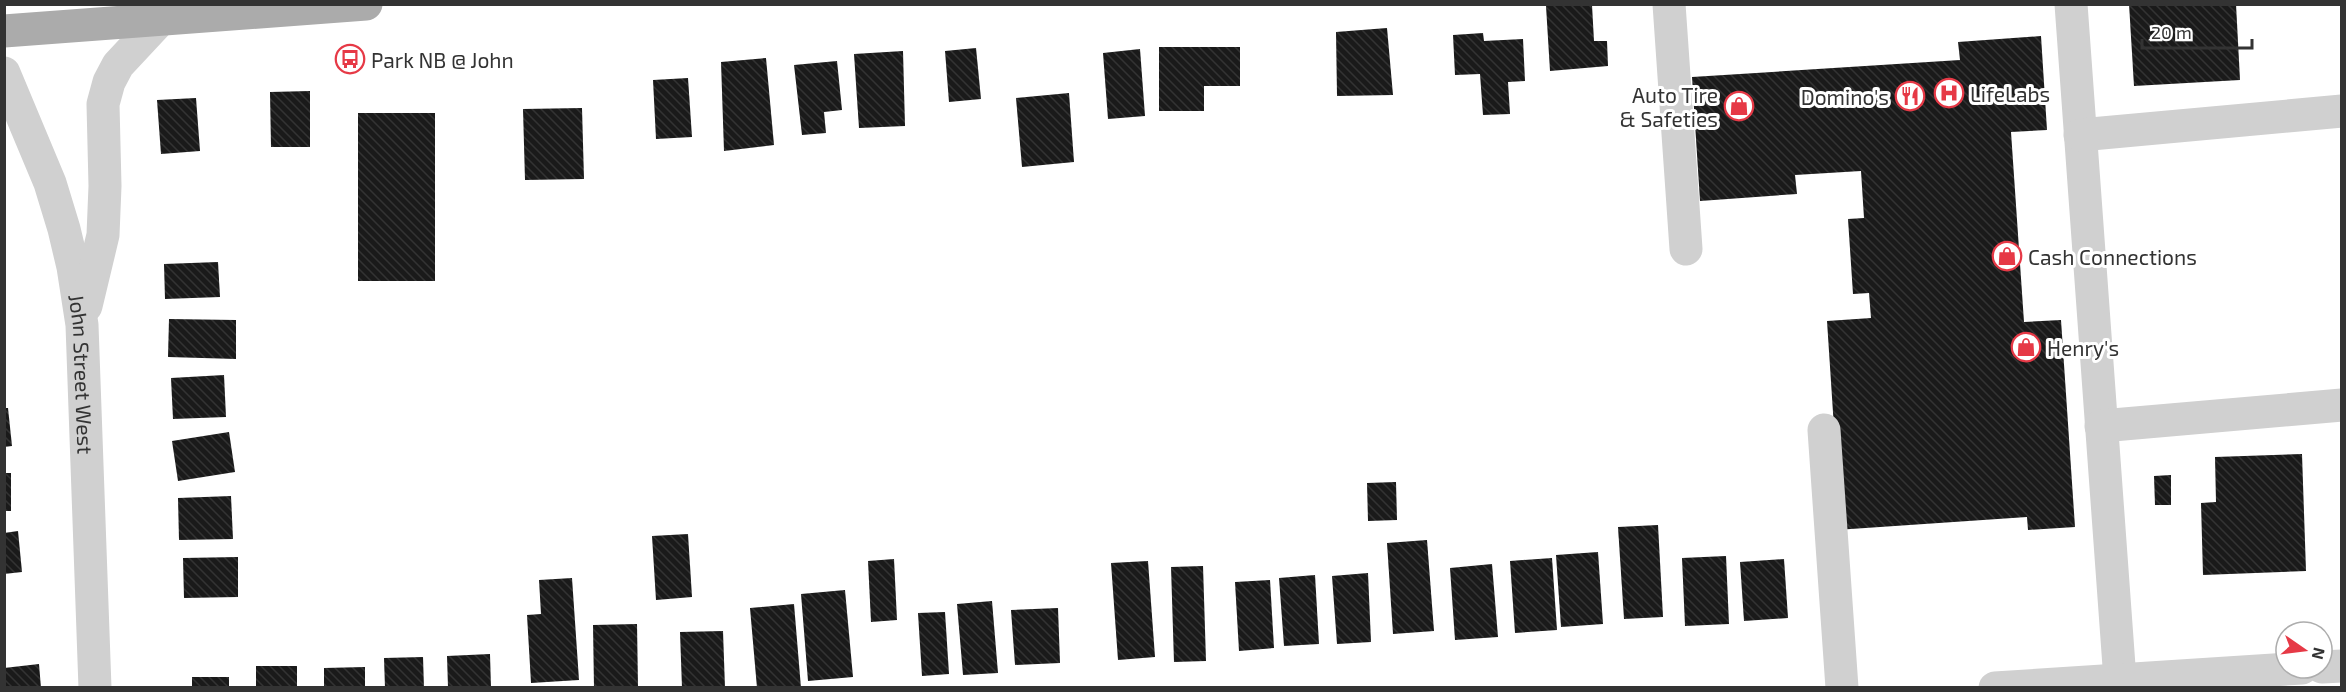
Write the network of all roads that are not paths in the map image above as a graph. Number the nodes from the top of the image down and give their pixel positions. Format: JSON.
{"nodes":[{"id":1,"x":366,"y":4,"type":"edge"},
{"id":2,"x":1669,"y":4,"type":"edge"},
{"id":3,"x":2072,"y":4,"type":"edge"},
{"id":4,"x":160,"y":20,"type":"junction"},
{"id":5,"x":4,"y":32,"type":"edge"},
{"id":6,"x":4,"y":73,"type":"edge"},
{"id":7,"x":2342,"y":111,"type":"edge"},
{"id":8,"x":2080,"y":135,"type":"junction"},
{"id":9,"x":1686,"y":249,"type":"dead end"},
{"id":10,"x":82,"y":325,"type":"junction"},
{"id":11,"x":2342,"y":405,"type":"edge"},
{"id":12,"x":2101,"y":426,"type":"junction"},
{"id":13,"x":1824,"y":430,"type":"dead end"},
{"id":14,"x":2274,"y":670,"type":"edge"},
{"id":15,"x":2120,"y":680,"type":"junction"},
{"id":16,"x":95,"y":687,"type":"edge"},
{"id":17,"x":1842,"y":687,"type":"edge"},
{"id":18,"x":1995,"y":687,"type":"edge"}],
"edges":[{"from":1,"to":4,"type":"main road"},
{"from":2,"to":9,"type":"street"},
{"from":3,"to":8,"type":"street"},
{"from":4,"to":5,"type":"main road"},
{"from":4,"to":10,"type":"street"},
{"from":6,"to":10,"type":"street","name":"John Street West"},
{"from":7,"to":8,"type":"street"},
{"from":8,"to":12,"type":"street"},
{"from":10,"to":16,"type":"street","name":"John Street West"},
{"from":11,"to":12,"type":"street"},
{"from":12,"to":15,"type":"street"},
{"from":13,"to":17,"type":"street"},
{"from":14,"to":15,"type":"street"},
{"from":15,"to":18,"type":"street"}]}
